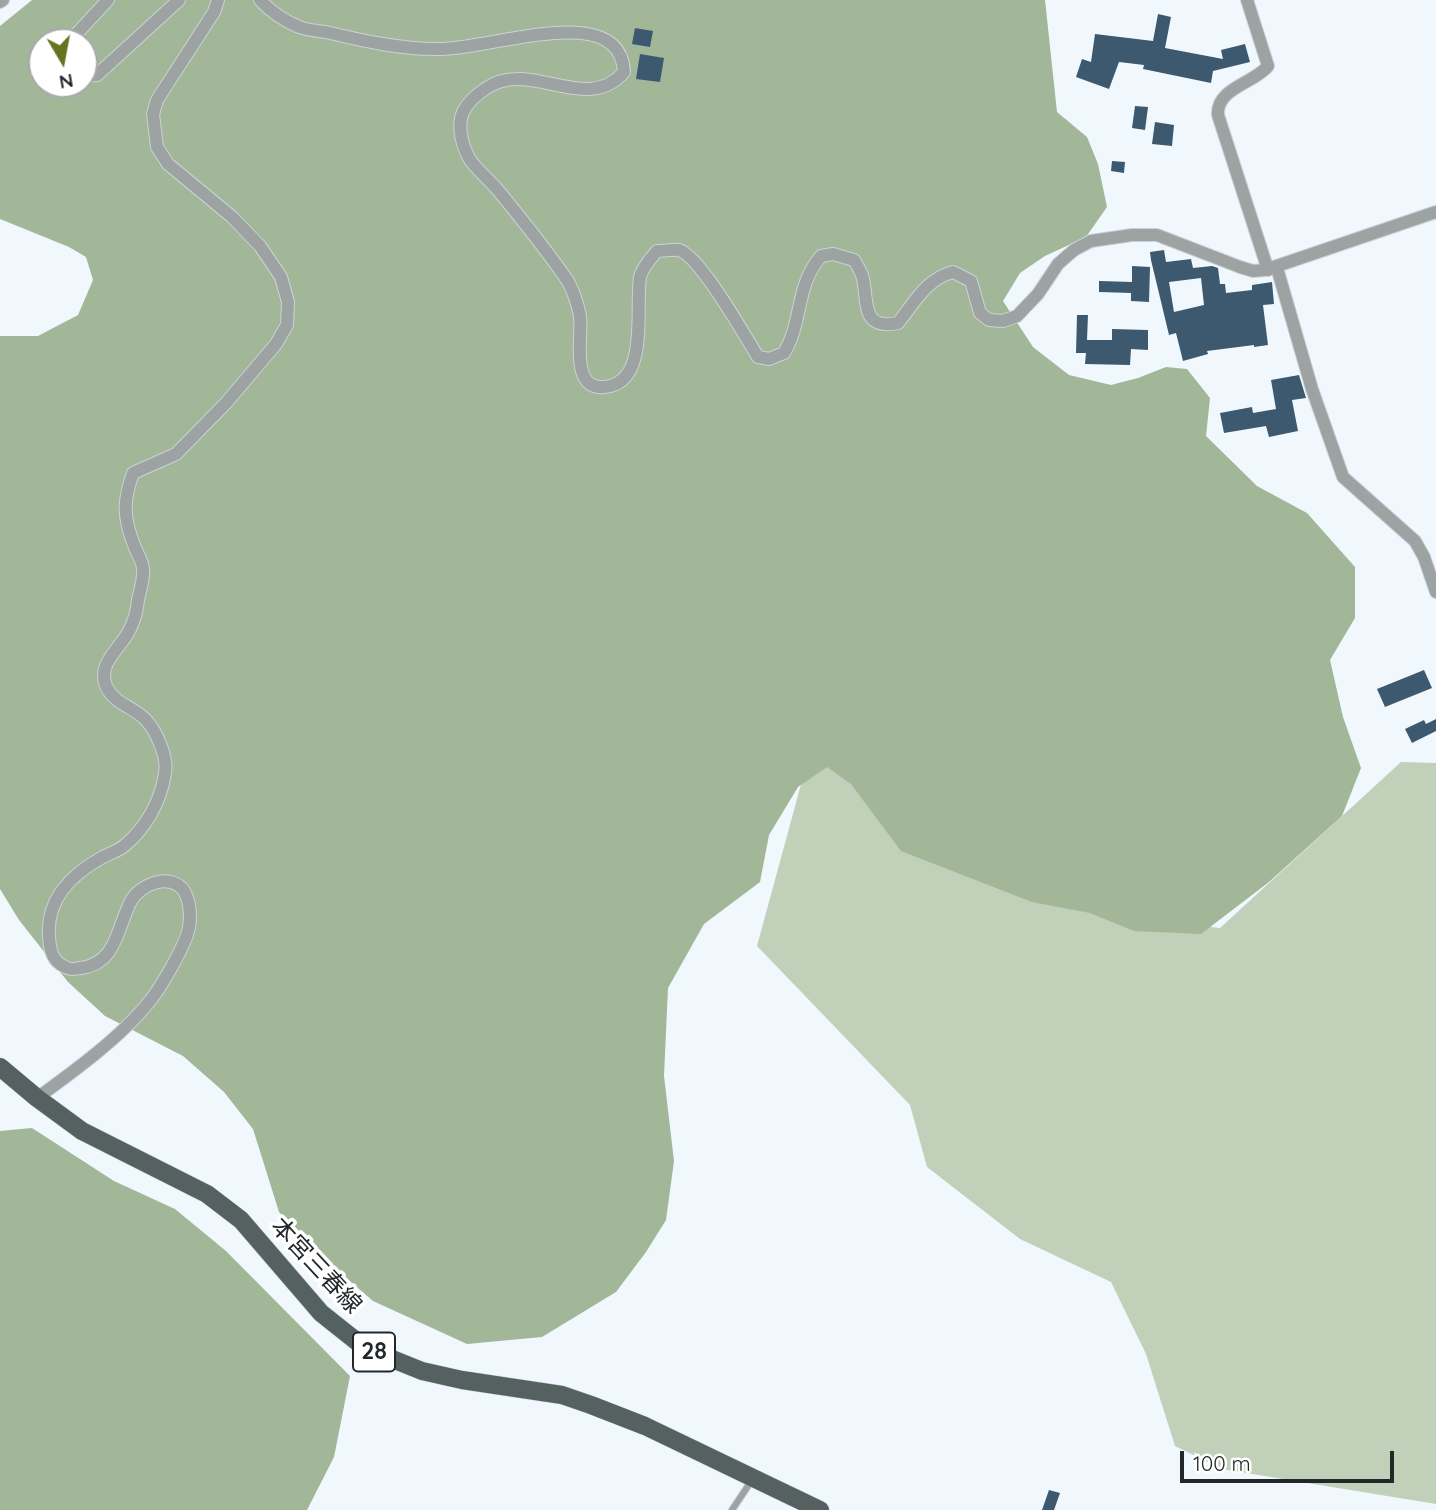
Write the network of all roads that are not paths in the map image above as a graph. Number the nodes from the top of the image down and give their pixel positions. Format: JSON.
{"nodes":[{"id":1,"x":108,"y":0,"type":"edge"},
{"id":2,"x":179,"y":0,"type":"edge"},
{"id":3,"x":218,"y":0,"type":"edge"},
{"id":4,"x":260,"y":0,"type":"edge"},
{"id":5,"x":1247,"y":0,"type":"edge"},
{"id":6,"x":564,"y":19,"type":"dead end"},
{"id":7,"x":597,"y":23,"type":"dead end"},
{"id":8,"x":82,"y":28,"type":"edge"},
{"id":9,"x":98,"y":74,"type":"edge"},
{"id":10,"x":1436,"y":212,"type":"edge"},
{"id":11,"x":1273,"y":269,"type":"junction"},
{"id":12,"x":1436,"y":593,"type":"edge"},
{"id":13,"x":0,"y":1067,"type":"edge"},
{"id":14,"x":37,"y":1098,"type":"junction"},
{"id":15,"x":753,"y":1478,"type":"junction"},
{"id":16,"x":732,"y":1510,"type":"edge"},
{"id":17,"x":820,"y":1510,"type":"edge"}],
"edges":[{"from":1,"to":8,"type":"street"},
{"from":2,"to":9,"type":"street"},
{"from":3,"to":14,"type":"street"},
{"from":4,"to":6,"type":"street"},
{"from":5,"to":11,"type":"street"},
{"from":7,"to":11,"type":"street"},
{"from":10,"to":11,"type":"street"},
{"from":11,"to":12,"type":"street"},
{"from":13,"to":14,"type":"main road","name":"本宮三春線","number":"28"},
{"from":14,"to":15,"type":"main road","name":"本宮三春線","number":"28"},
{"from":15,"to":16,"type":"lane"},
{"from":15,"to":17,"type":"main road","name":"本宮三春線","number":"28"}]}
